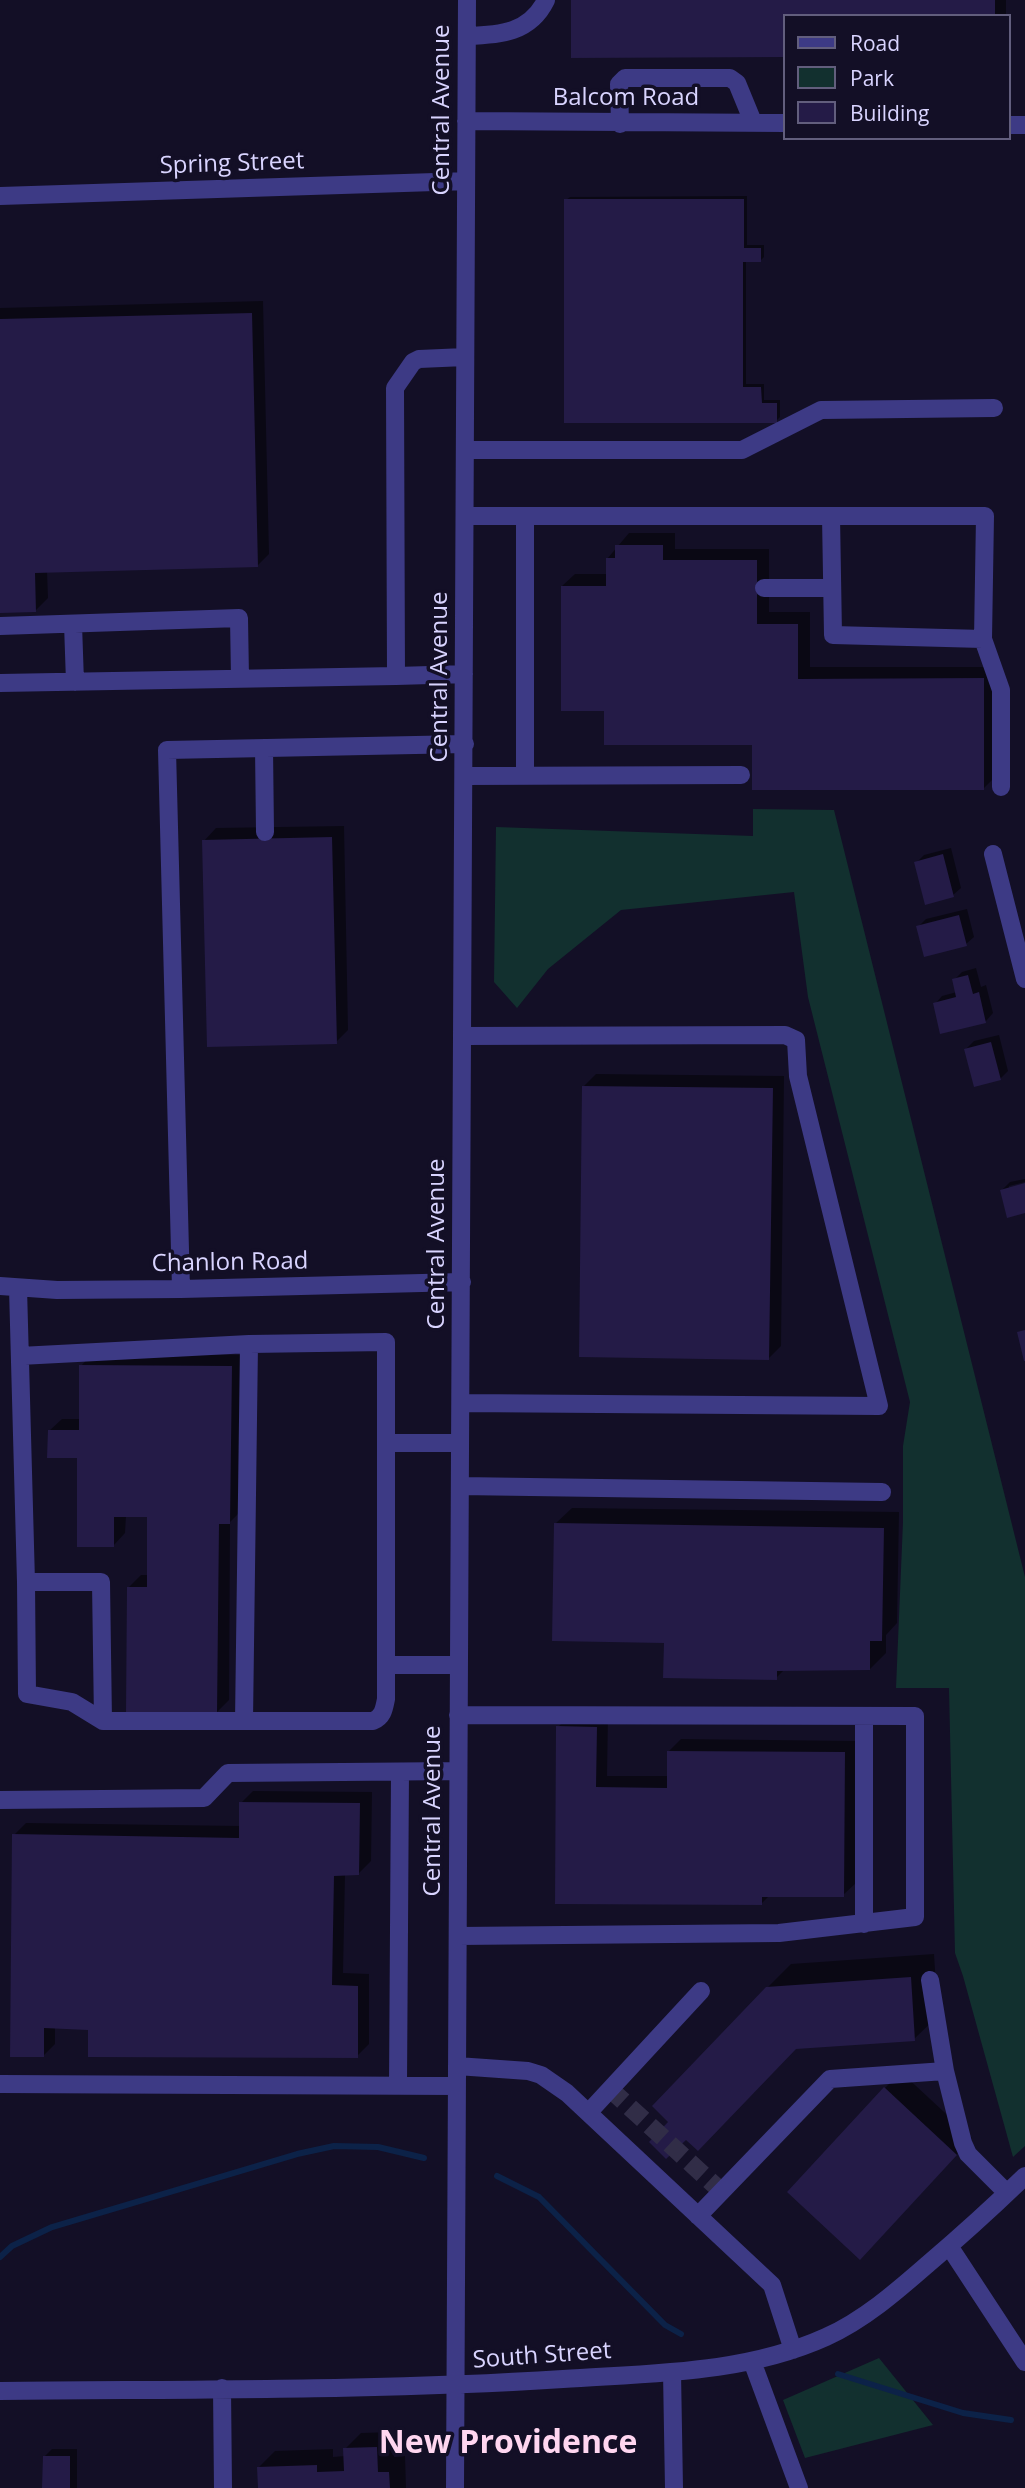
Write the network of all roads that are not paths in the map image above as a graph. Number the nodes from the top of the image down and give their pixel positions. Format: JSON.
{"nodes":[{"id":1,"x":467,"y":0,"type":"edge"},
{"id":2,"x":546,"y":0,"type":"edge"},
{"id":3,"x":467,"y":36,"type":"junction"},
{"id":4,"x":467,"y":121,"type":"junction"},
{"id":5,"x":752,"y":122,"type":"junction"},
{"id":6,"x":783,"y":123,"type":"edge"},
{"id":7,"x":620,"y":124,"type":"junction"},
{"id":8,"x":466,"y":181,"type":"junction"},
{"id":9,"x":0,"y":196,"type":"edge"},
{"id":10,"x":465,"y":357,"type":"junction"},
{"id":11,"x":994,"y":408,"type":"dead end"},
{"id":12,"x":465,"y":450,"type":"junction"},
{"id":13,"x":465,"y":516,"type":"junction"},
{"id":14,"x":526,"y":516,"type":"junction"},
{"id":15,"x":831,"y":516,"type":"junction"},
{"id":16,"x":764,"y":588,"type":"dead end"},
{"id":17,"x":832,"y":588,"type":"junction"},
{"id":18,"x":73,"y":624,"type":"junction"},
{"id":19,"x":0,"y":626,"type":"edge"},
{"id":20,"x":983,"y":639,"type":"junction"},
{"id":21,"x":464,"y":674,"type":"junction"},
{"id":22,"x":396,"y":676,"type":"junction"},
{"id":23,"x":240,"y":678,"type":"junction"},
{"id":24,"x":75,"y":682,"type":"junction"},
{"id":25,"x":0,"y":683,"type":"edge"},
{"id":26,"x":465,"y":744,"type":"junction"},
{"id":27,"x":264,"y":748,"type":"junction"},
{"id":28,"x":741,"y":775,"type":"dead end"},
{"id":29,"x":464,"y":776,"type":"junction"},
{"id":30,"x":524,"y":776,"type":"junction"},
{"id":31,"x":1001,"y":787,"type":"dead end"},
{"id":32,"x":265,"y":832,"type":"dead end"},
{"id":33,"x":993,"y":854,"type":"dead end"},
{"id":34,"x":1025,"y":979,"type":"edge"},
{"id":35,"x":463,"y":1036,"type":"junction"},
{"id":36,"x":462,"y":1282,"type":"junction"},
{"id":37,"x":9,"y":1287,"type":"edge"},
{"id":38,"x":181,"y":1289,"type":"junction"},
{"id":39,"x":249,"y":1344,"type":"junction"},
{"id":40,"x":20,"y":1356,"type":"junction"},
{"id":41,"x":461,"y":1403,"type":"junction"},
{"id":42,"x":386,"y":1443,"type":"junction"},
{"id":43,"x":460,"y":1443,"type":"junction"},
{"id":44,"x":460,"y":1486,"type":"junction"},
{"id":45,"x":882,"y":1492,"type":"dead end"},
{"id":46,"x":26,"y":1582,"type":"junction"},
{"id":47,"x":386,"y":1665,"type":"junction"},
{"id":48,"x":458,"y":1665,"type":"junction"},
{"id":49,"x":458,"y":1715,"type":"junction"},
{"id":50,"x":864,"y":1716,"type":"junction"},
{"id":51,"x":103,"y":1721,"type":"junction"},
{"id":52,"x":244,"y":1721,"type":"junction"},
{"id":53,"x":457,"y":1771,"type":"junction"},
{"id":54,"x":400,"y":1772,"type":"junction"},
{"id":55,"x":0,"y":1800,"type":"edge"},
{"id":56,"x":864,"y":1924,"type":"junction"},
{"id":57,"x":458,"y":1936,"type":"junction"},
{"id":58,"x":930,"y":1980,"type":"dead end"},
{"id":59,"x":701,"y":1991,"type":"dead end"},
{"id":60,"x":457,"y":2066,"type":"junction"},
{"id":61,"x":945,"y":2071,"type":"junction"},
{"id":62,"x":0,"y":2084,"type":"edge"},
{"id":63,"x":398,"y":2085,"type":"junction"},
{"id":64,"x":457,"y":2086,"type":"junction"},
{"id":65,"x":589,"y":2112,"type":"junction"},
{"id":66,"x":1025,"y":2176,"type":"edge"},
{"id":67,"x":1007,"y":2193,"type":"junction"},
{"id":68,"x":698,"y":2216,"type":"junction"},
{"id":69,"x":949,"y":2246,"type":"junction"},
{"id":70,"x":793,"y":2350,"type":"junction"},
{"id":71,"x":751,"y":2361,"type":"junction"},
{"id":72,"x":1025,"y":2362,"type":"edge"},
{"id":73,"x":672,"y":2372,"type":"junction"},
{"id":74,"x":455,"y":2385,"type":"junction"},
{"id":75,"x":222,"y":2388,"type":"junction"},
{"id":76,"x":0,"y":2391,"type":"edge"},
{"id":77,"x":223,"y":2488,"type":"edge"},
{"id":78,"x":455,"y":2488,"type":"edge"},
{"id":79,"x":674,"y":2488,"type":"edge"},
{"id":80,"x":799,"y":2488,"type":"edge"}],
"edges":[{"from":1,"to":3,"type":"street","name":"Central Avenue"},
{"from":2,"to":3,"type":"street"},
{"from":3,"to":4,"type":"street","name":"Central Avenue"},
{"from":4,"to":7,"type":"street","name":"Balcom Road"},
{"from":4,"to":8,"type":"street","name":"Central Avenue"},
{"from":5,"to":6,"type":"street","name":"Balcom Road"},
{"from":5,"to":7,"type":"street","name":"Balcom Road"},
{"from":5,"to":7,"type":"street"},
{"from":8,"to":9,"type":"street","name":"Spring Street"},
{"from":8,"to":10,"type":"street","name":"Central Avenue"},
{"from":10,"to":12,"type":"street","name":"Central Avenue"},
{"from":10,"to":22,"type":"street"},
{"from":11,"to":12,"type":"street"},
{"from":12,"to":13,"type":"street","name":"Central Avenue"},
{"from":13,"to":14,"type":"street"},
{"from":13,"to":21,"type":"street","name":"Central Avenue"},
{"from":14,"to":15,"type":"street"},
{"from":14,"to":30,"type":"street"},
{"from":15,"to":17,"type":"street"},
{"from":15,"to":20,"type":"street"},
{"from":16,"to":17,"type":"street"},
{"from":17,"to":20,"type":"street"},
{"from":18,"to":19,"type":"street"},
{"from":18,"to":23,"type":"street"},
{"from":18,"to":24,"type":"street"},
{"from":20,"to":31,"type":"street"},
{"from":21,"to":22,"type":"street"},
{"from":21,"to":26,"type":"street","name":"Central Avenue"},
{"from":22,"to":23,"type":"street"},
{"from":23,"to":24,"type":"street"},
{"from":24,"to":25,"type":"street"},
{"from":26,"to":27,"type":"street"},
{"from":26,"to":29,"type":"street","name":"Central Avenue"},
{"from":27,"to":32,"type":"street"},
{"from":27,"to":38,"type":"street"},
{"from":28,"to":30,"type":"street"},
{"from":29,"to":30,"type":"street"},
{"from":29,"to":35,"type":"street","name":"Central Avenue"},
{"from":33,"to":34,"type":"street"},
{"from":35,"to":36,"type":"street","name":"Central Avenue"},
{"from":35,"to":41,"type":"street"},
{"from":36,"to":38,"type":"street","name":"Chanlon Road"},
{"from":36,"to":41,"type":"street","name":"Central Avenue"},
{"from":37,"to":38,"type":"street","name":"Chanlon Road"},
{"from":37,"to":40,"type":"street"},
{"from":39,"to":40,"type":"street"},
{"from":39,"to":42,"type":"street"},
{"from":39,"to":52,"type":"street"},
{"from":40,"to":46,"type":"street"},
{"from":41,"to":43,"type":"street","name":"Central Avenue"},
{"from":42,"to":43,"type":"street"},
{"from":42,"to":47,"type":"street"},
{"from":43,"to":44,"type":"street","name":"Central Avenue"},
{"from":44,"to":45,"type":"street"},
{"from":44,"to":48,"type":"street","name":"Central Avenue"},
{"from":46,"to":51,"type":"street"},
{"from":46,"to":51,"type":"street"},
{"from":47,"to":48,"type":"street"},
{"from":47,"to":52,"type":"street"},
{"from":48,"to":49,"type":"street","name":"Central Avenue"},
{"from":49,"to":50,"type":"street"},
{"from":49,"to":53,"type":"street","name":"Central Avenue"},
{"from":50,"to":56,"type":"street"},
{"from":50,"to":56,"type":"street"},
{"from":51,"to":52,"type":"street"},
{"from":53,"to":54,"type":"street"},
{"from":53,"to":57,"type":"street","name":"Central Avenue"},
{"from":54,"to":55,"type":"street"},
{"from":54,"to":63,"type":"street"},
{"from":56,"to":57,"type":"street"},
{"from":57,"to":60,"type":"street","name":"Central Avenue"},
{"from":58,"to":61,"type":"street"},
{"from":59,"to":65,"type":"street"},
{"from":60,"to":64,"type":"street","name":"Central Avenue"},
{"from":60,"to":65,"type":"street"},
{"from":61,"to":67,"type":"street"},
{"from":61,"to":68,"type":"street"},
{"from":62,"to":63,"type":"street"},
{"from":63,"to":64,"type":"street"},
{"from":64,"to":74,"type":"street","name":"Central Avenue"},
{"from":65,"to":68,"type":"street"},
{"from":66,"to":67,"type":"street","name":"South Street"},
{"from":67,"to":69,"type":"street","name":"South Street"},
{"from":68,"to":70,"type":"street"},
{"from":69,"to":70,"type":"street","name":"South Street"},
{"from":69,"to":72,"type":"street"},
{"from":70,"to":71,"type":"street","name":"South Street"},
{"from":71,"to":73,"type":"street","name":"South Street"},
{"from":71,"to":80,"type":"street"},
{"from":73,"to":74,"type":"street","name":"South Street"},
{"from":73,"to":79,"type":"street"},
{"from":74,"to":75,"type":"street","name":"South Street"},
{"from":74,"to":78,"type":"street","name":"Central Avenue"},
{"from":75,"to":76,"type":"street","name":"South Street"},
{"from":75,"to":77,"type":"street"}]}
